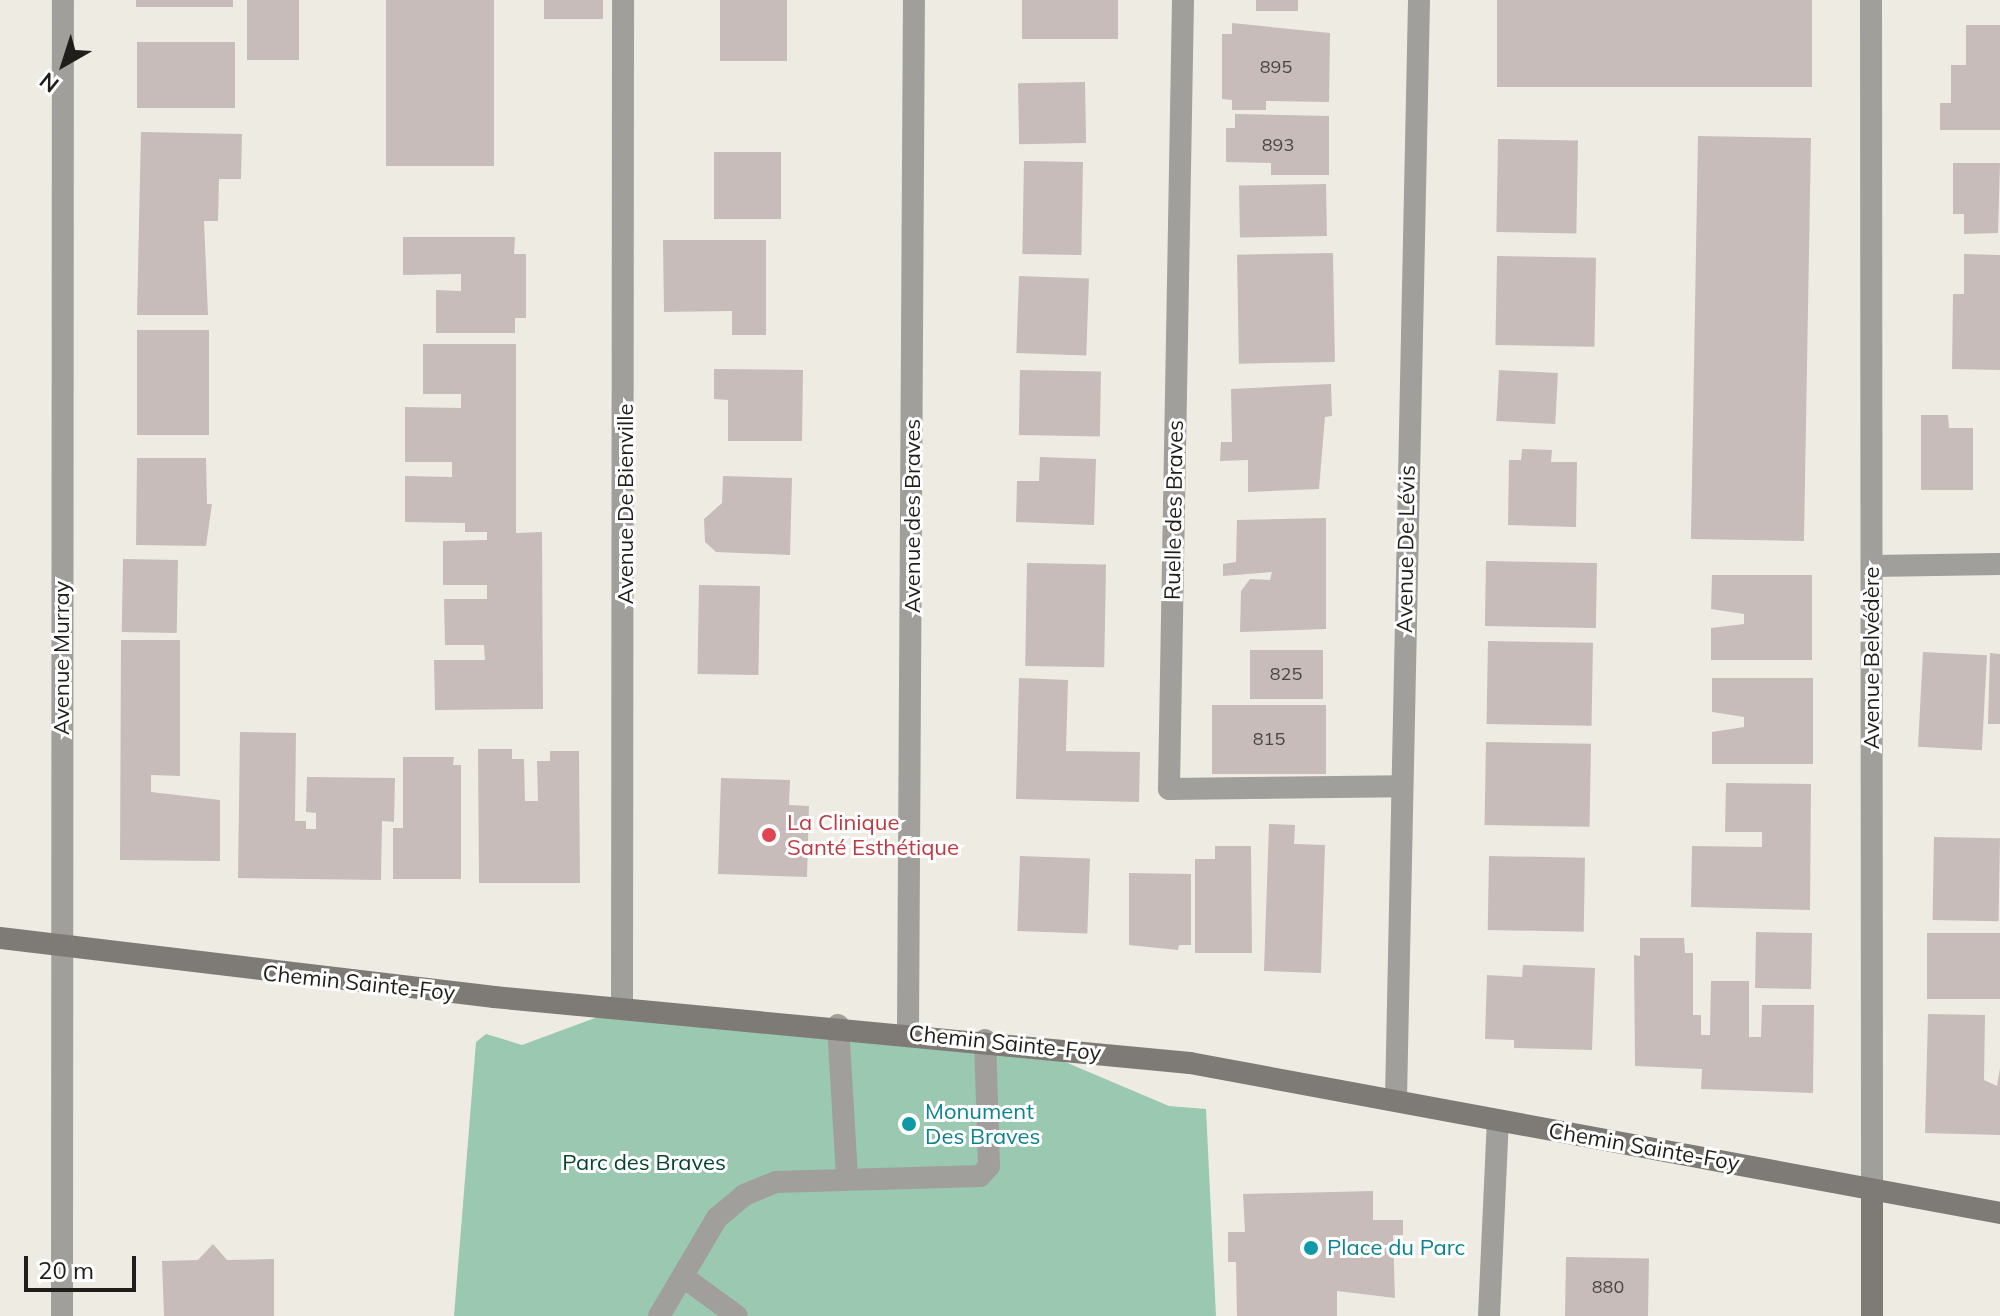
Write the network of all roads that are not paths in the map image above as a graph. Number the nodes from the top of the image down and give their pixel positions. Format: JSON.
{"nodes":[{"id":1,"x":63,"y":0,"type":"edge"},
{"id":2,"x":623,"y":0,"type":"edge"},
{"id":3,"x":914,"y":0,"type":"edge"},
{"id":4,"x":1183,"y":0,"type":"edge"},
{"id":5,"x":1419,"y":0,"type":"edge"},
{"id":6,"x":1871,"y":0,"type":"edge"},
{"id":7,"x":2000,"y":564,"type":"edge"},
{"id":8,"x":1872,"y":566,"type":"junction"},
{"id":9,"x":1401,"y":786,"type":"junction"},
{"id":10,"x":0,"y":938,"type":"edge"},
{"id":11,"x":62,"y":950,"type":"junction"},
{"id":12,"x":622,"y":1008,"type":"junction"},
{"id":13,"x":838,"y":1025,"type":"junction"},
{"id":14,"x":908,"y":1032,"type":"junction"},
{"id":15,"x":985,"y":1040,"type":"junction"},
{"id":16,"x":1396,"y":1099,"type":"junction"},
{"id":17,"x":1498,"y":1121,"type":"junction"},
{"id":18,"x":847,"y":1176,"type":"junction"},
{"id":19,"x":1872,"y":1190,"type":"junction"},
{"id":20,"x":2000,"y":1213,"type":"edge"},
{"id":21,"x":685,"y":1278,"type":"junction"},
{"id":22,"x":62,"y":1316,"type":"edge"},
{"id":23,"x":659,"y":1316,"type":"edge"},
{"id":24,"x":737,"y":1316,"type":"edge"},
{"id":25,"x":1489,"y":1316,"type":"edge"},
{"id":26,"x":1872,"y":1316,"type":"edge"}],
"edges":[{"from":1,"to":11,"type":"street","name":"Avenue Murray"},
{"from":2,"to":12,"type":"street","name":"Avenue De Bienville"},
{"from":3,"to":14,"type":"street","name":"Avenue des Braves"},
{"from":4,"to":9,"type":"street","name":"Ruelle des Braves"},
{"from":5,"to":9,"type":"street","name":"Avenue De Lévis"},
{"from":6,"to":8,"type":"street","name":"Avenue Belvédère"},
{"from":7,"to":8,"type":"street"},
{"from":8,"to":19,"type":"street","name":"Avenue Belvédère"},
{"from":9,"to":16,"type":"street","name":"Avenue De Lévis"},
{"from":10,"to":11,"type":"main road","name":"Chemin Sainte-Foy"},
{"from":11,"to":12,"type":"main road","name":"Chemin Sainte-Foy"},
{"from":11,"to":22,"type":"street","name":"Avenue Murray"},
{"from":12,"to":13,"type":"main road","name":"Chemin Sainte-Foy"},
{"from":13,"to":14,"type":"main road","name":"Chemin Sainte-Foy"},
{"from":13,"to":18,"type":"street"},
{"from":14,"to":15,"type":"main road","name":"Chemin Sainte-Foy"},
{"from":15,"to":16,"type":"main road","name":"Chemin Sainte-Foy"},
{"from":15,"to":18,"type":"street"},
{"from":16,"to":17,"type":"main road","name":"Chemin Sainte-Foy"},
{"from":17,"to":19,"type":"main road","name":"Chemin Sainte-Foy"},
{"from":17,"to":25,"type":"street"},
{"from":18,"to":21,"type":"street"},
{"from":19,"to":20,"type":"main road","name":"Chemin Sainte-Foy"},
{"from":19,"to":26,"type":"main road","name":"Avenue Belvédère"},
{"from":21,"to":23,"type":"street"},
{"from":21,"to":24,"type":"street"}]}
